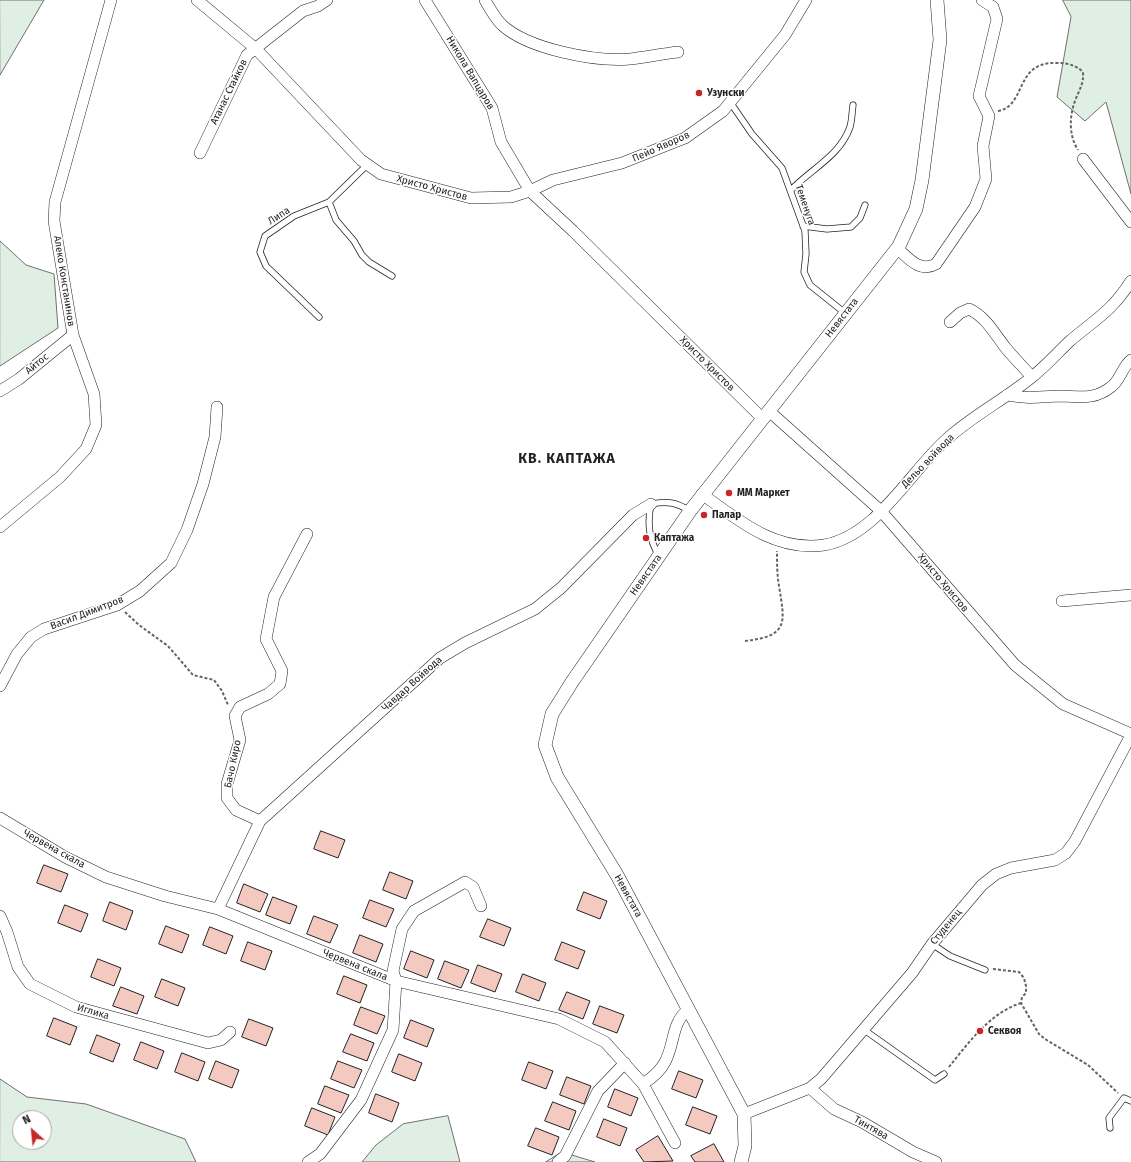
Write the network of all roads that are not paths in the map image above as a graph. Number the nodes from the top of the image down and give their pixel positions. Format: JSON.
{"nodes":[{"id":1,"x":112,"y":0,"type":"edge"},
{"id":2,"x":197,"y":0,"type":"edge"},
{"id":3,"x":326,"y":0,"type":"edge"},
{"id":4,"x":425,"y":0,"type":"edge"},
{"id":5,"x":485,"y":0,"type":"edge"},
{"id":6,"x":806,"y":0,"type":"edge"},
{"id":7,"x":937,"y":0,"type":"edge"},
{"id":8,"x":982,"y":0,"type":"edge"},
{"id":9,"x":256,"y":49,"type":"junction"},
{"id":10,"x":678,"y":52,"type":"dead end"},
{"id":11,"x":730,"y":102,"type":"junction"},
{"id":12,"x":853,"y":105,"type":"dead end"},
{"id":13,"x":200,"y":153,"type":"dead end"},
{"id":14,"x":1084,"y":159,"type":"road end"},
{"id":15,"x":368,"y":165,"type":"junction"},
{"id":16,"x":791,"y":190,"type":"junction"},
{"id":17,"x":530,"y":191,"type":"junction"},
{"id":18,"x":329,"y":202,"type":"junction"},
{"id":19,"x":865,"y":205,"type":"dead end"},
{"id":20,"x":1131,"y":222,"type":"edge"},
{"id":21,"x":803,"y":226,"type":"junction"},
{"id":22,"x":897,"y":248,"type":"junction"},
{"id":23,"x":392,"y":276,"type":"dead end"},
{"id":24,"x":1131,"y":281,"type":"edge"},
{"id":25,"x":846,"y":314,"type":"junction"},
{"id":26,"x":319,"y":317,"type":"dead end"},
{"id":27,"x":950,"y":322,"type":"dead end"},
{"id":28,"x":73,"y":335,"type":"junction"},
{"id":29,"x":1131,"y":360,"type":"edge"},
{"id":30,"x":1032,"y":377,"type":"junction"},
{"id":31,"x":0,"y":391,"type":"edge"},
{"id":32,"x":1007,"y":395,"type":"junction"},
{"id":33,"x":217,"y":407,"type":"dead end"},
{"id":34,"x":766,"y":415,"type":"junction"},
{"id":35,"x":702,"y":494,"type":"junction"},
{"id":36,"x":651,"y":504,"type":"junction"},
{"id":37,"x":690,"y":511,"type":"junction"},
{"id":38,"x":881,"y":511,"type":"junction"},
{"id":39,"x":0,"y":527,"type":"edge"},
{"id":40,"x":307,"y":534,"type":"dead end"},
{"id":41,"x":659,"y":556,"type":"junction"},
{"id":42,"x":1131,"y":595,"type":"edge"},
{"id":43,"x":1062,"y":601,"type":"dead end"},
{"id":44,"x":0,"y":686,"type":"edge"},
{"id":45,"x":1131,"y":734,"type":"edge"},
{"id":46,"x":0,"y":818,"type":"edge"},
{"id":47,"x":260,"y":820,"type":"junction"},
{"id":48,"x":481,"y":906,"type":"dead end"},
{"id":49,"x":218,"y":909,"type":"junction"},
{"id":50,"x":0,"y":916,"type":"edge"},
{"id":51,"x":932,"y":944,"type":"junction"},
{"id":52,"x":985,"y":970,"type":"road end"},
{"id":53,"x":396,"y":981,"type":"junction"},
{"id":54,"x":689,"y":1009,"type":"junction"},
{"id":55,"x":862,"y":1029,"type":"junction"},
{"id":56,"x":230,"y":1032,"type":"dead end"},
{"id":57,"x":625,"y":1063,"type":"junction"},
{"id":58,"x":944,"y":1074,"type":"road end"},
{"id":59,"x":644,"y":1084,"type":"junction"},
{"id":60,"x":810,"y":1088,"type":"junction"},
{"id":61,"x":1131,"y":1101,"type":"edge"},
{"id":62,"x":744,"y":1114,"type":"junction"},
{"id":63,"x":1110,"y":1128,"type":"dead end"},
{"id":64,"x":675,"y":1143,"type":"dead end"},
{"id":65,"x":308,"y":1162,"type":"edge"},
{"id":66,"x":558,"y":1162,"type":"edge"},
{"id":67,"x":741,"y":1162,"type":"edge"},
{"id":68,"x":936,"y":1162,"type":"edge"}],
"edges":[{"from":1,"to":28,"type":"street","name":"Алеко Констанинов"},
{"from":2,"to":9,"type":"street","name":"Христо Христов"},
{"from":3,"to":9,"type":"street","name":"Атанас Стайков"},
{"from":4,"to":17,"type":"street","name":"Никола Вапцаров"},
{"from":5,"to":10,"type":"street"},
{"from":6,"to":11,"type":"street","name":"Пейо Яворов"},
{"from":7,"to":22,"type":"street","name":"Невястата"},
{"from":8,"to":22,"type":"street"},
{"from":9,"to":13,"type":"street","name":"Атанас Стайков"},
{"from":9,"to":15,"type":"street","name":"Христо Христов"},
{"from":11,"to":16,"type":"lane","name":"Теменуга"},
{"from":11,"to":17,"type":"street","name":"Пейо Яворов"},
{"from":12,"to":16,"type":"lane"},
{"from":14,"to":20,"type":"street"},
{"from":15,"to":17,"type":"street","name":"Христо Христов"},
{"from":15,"to":18,"type":"lane","name":"Липа"},
{"from":16,"to":21,"type":"lane","name":"Теменуга"},
{"from":17,"to":34,"type":"street","name":"Христо Христов"},
{"from":18,"to":23,"type":"lane"},
{"from":18,"to":26,"type":"lane","name":"Липа"},
{"from":19,"to":21,"type":"lane"},
{"from":21,"to":25,"type":"lane","name":"Теменуга"},
{"from":22,"to":25,"type":"street","name":"Невястата"},
{"from":24,"to":30,"type":"street","name":"Дельо войвода"},
{"from":25,"to":34,"type":"street","name":"Невястата"},
{"from":27,"to":30,"type":"street"},
{"from":28,"to":31,"type":"street","name":"Айтос"},
{"from":28,"to":39,"type":"street","name":"Алеко Констанинов"},
{"from":29,"to":32,"type":"street"},
{"from":30,"to":32,"type":"street","name":"Дельо войвода"},
{"from":32,"to":38,"type":"street","name":"Дельо войвода"},
{"from":33,"to":44,"type":"street","name":"Васил Димитров"},
{"from":34,"to":35,"type":"street","name":"Невястата"},
{"from":34,"to":38,"type":"street","name":"Христо Христов"},
{"from":35,"to":37,"type":"street","name":"Невястата"},
{"from":35,"to":38,"type":"street","name":"Дельо войвода"},
{"from":36,"to":37,"type":"lane"},
{"from":36,"to":41,"type":"lane"},
{"from":36,"to":47,"type":"street","name":"Чавдар Войвода"},
{"from":37,"to":41,"type":"street","name":"Невястата"},
{"from":38,"to":45,"type":"street","name":"Христо Христов"},
{"from":40,"to":47,"type":"street","name":"Бачо Киро"},
{"from":41,"to":54,"type":"street","name":"Невястата"},
{"from":42,"to":43,"type":"street"},
{"from":45,"to":51,"type":"street","name":"Студенец"},
{"from":46,"to":49,"type":"street","name":"Червена скала"},
{"from":47,"to":49,"type":"street","name":"Чавдар Войвода"},
{"from":48,"to":53,"type":"street"},
{"from":49,"to":53,"type":"street","name":"Червена скала"},
{"from":50,"to":56,"type":"street","name":"Иглика"},
{"from":51,"to":52,"type":"lane"},
{"from":51,"to":55,"type":"street","name":"Студенец"},
{"from":53,"to":57,"type":"street","name":"Червена скала"},
{"from":53,"to":65,"type":"street"},
{"from":54,"to":59,"type":"street"},
{"from":54,"to":62,"type":"street","name":"Невястата"},
{"from":55,"to":58,"type":"lane"},
{"from":55,"to":60,"type":"street","name":"Студенец"},
{"from":57,"to":59,"type":"street","name":"Червена скала"},
{"from":57,"to":66,"type":"street"},
{"from":59,"to":64,"type":"street","name":"Червена скала"},
{"from":60,"to":62,"type":"street","name":"Студенец"},
{"from":60,"to":68,"type":"street","name":"Тинтява"},
{"from":61,"to":63,"type":"lane"},
{"from":62,"to":67,"type":"street","name":"Невястата"}]}
